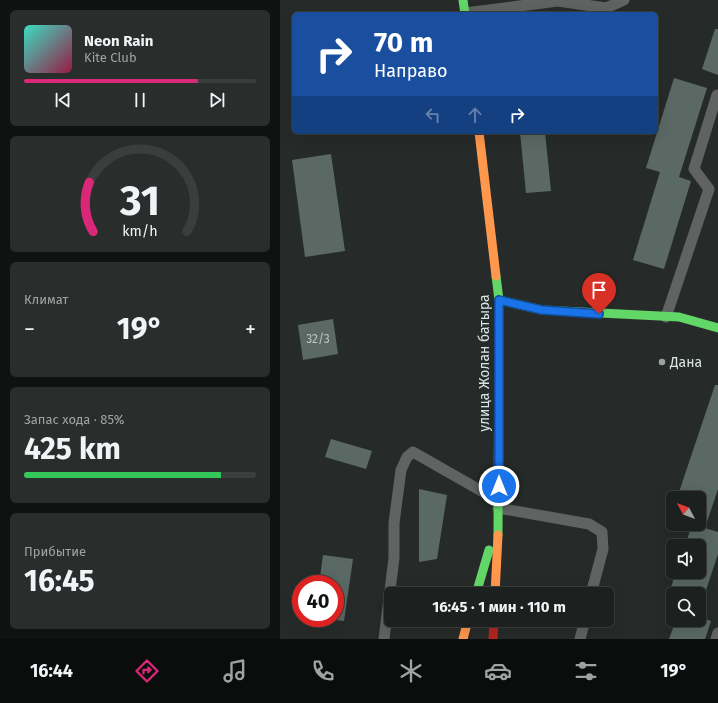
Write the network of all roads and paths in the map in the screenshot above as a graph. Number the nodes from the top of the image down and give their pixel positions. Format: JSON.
{"nodes":[{"id":1,"x":463,"y":0,"type":"edge"},
{"id":2,"x":624,"y":0,"type":"edge"},
{"id":3,"x":465,"y":12,"type":"edge"},
{"id":4,"x":479,"y":12,"type":"edge"},
{"id":5,"x":717,"y":95,"type":"edge"},
{"id":6,"x":479,"y":134,"type":"edge"},
{"id":7,"x":499,"y":300,"type":"junction"},
{"id":8,"x":666,"y":317,"type":"junction"},
{"id":9,"x":718,"y":328,"type":"edge"},
{"id":10,"x":499,"y":509,"type":"junction"},
{"id":11,"x":478,"y":587,"type":"edge"},
{"id":12,"x":495,"y":587,"type":"edge"},
{"id":13,"x":593,"y":587,"type":"edge"},
{"id":14,"x":466,"y":627,"type":"edge"},
{"id":15,"x":494,"y":627,"type":"edge"},
{"id":16,"x":583,"y":627,"type":"edge"},
{"id":17,"x":718,"y":633,"type":"edge"},
{"id":18,"x":384,"y":639,"type":"edge"},
{"id":19,"x":463,"y":639,"type":"edge"},
{"id":20,"x":493,"y":639,"type":"edge"},
{"id":21,"x":580,"y":639,"type":"edge"},
{"id":22,"x":716,"y":639,"type":"edge"}],
"edges":[{"from":1,"to":3,"type":"street"},
{"from":2,"to":4,"type":"lane"},
{"from":5,"to":8,"type":"lane"},
{"from":6,"to":7,"type":"street","name":"улица Жолан батыра"},
{"from":7,"to":8,"type":"street"},
{"from":7,"to":10,"type":"street","name":"улица Жолан батыра"},
{"from":8,"to":9,"type":"street"},
{"from":10,"to":11,"type":"street"},
{"from":10,"to":12,"type":"street","name":"улица Жолан батыра"},
{"from":10,"to":13,"type":"lane"},
{"from":10,"to":18,"type":"lane"},
{"from":14,"to":19,"type":"street"},
{"from":15,"to":20,"type":"street"},
{"from":16,"to":21,"type":"lane"},
{"from":17,"to":22,"type":"lane"}]}
